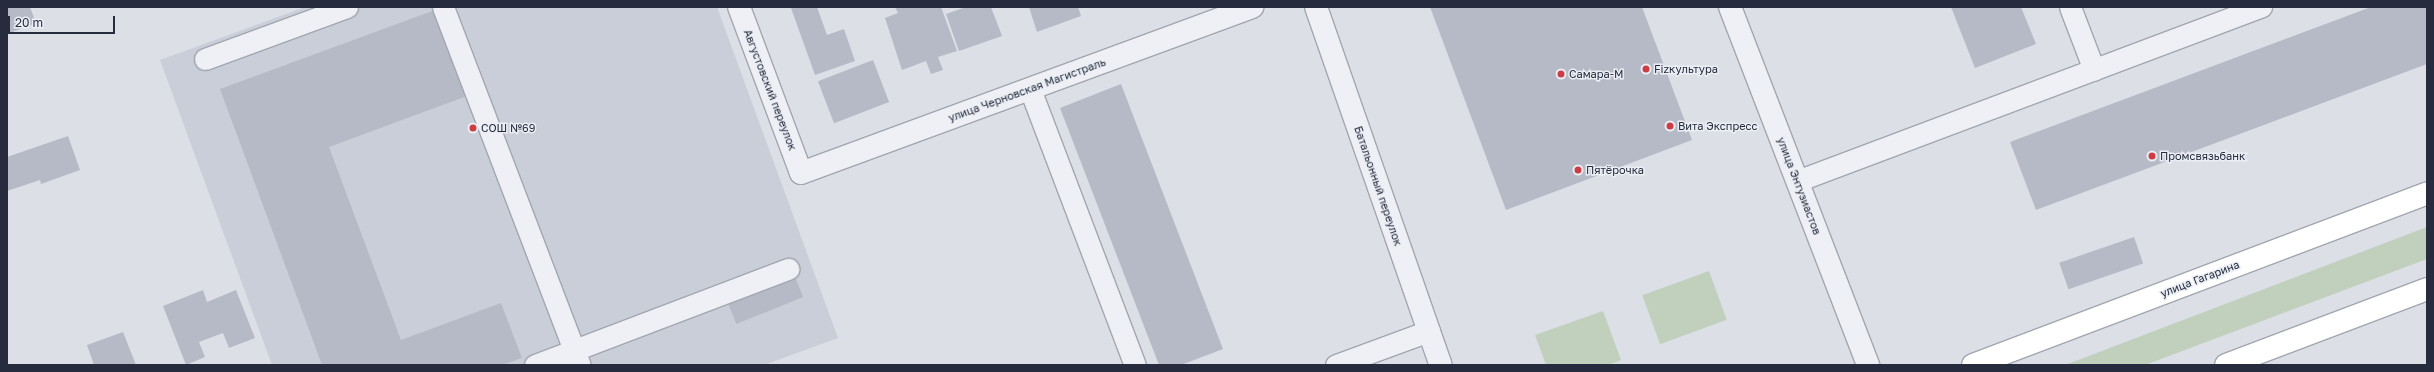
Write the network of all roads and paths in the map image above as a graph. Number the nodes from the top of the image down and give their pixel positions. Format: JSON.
{"nodes":[{"id":1,"x":347,"y":7,"type":"edge"},
{"id":2,"x":443,"y":7,"type":"edge"},
{"id":3,"x":739,"y":7,"type":"edge"},
{"id":4,"x":1252,"y":7,"type":"edge"},
{"id":5,"x":1316,"y":7,"type":"edge"},
{"id":6,"x":1730,"y":7,"type":"edge"},
{"id":7,"x":2070,"y":7,"type":"edge"},
{"id":8,"x":2261,"y":7,"type":"edge"},
{"id":9,"x":205,"y":59,"type":"dead end"},
{"id":10,"x":2094,"y":70,"type":"junction"},
{"id":11,"x":1030,"y":89,"type":"junction"},
{"id":12,"x":801,"y":173,"type":"joint"},
{"id":13,"x":1797,"y":181,"type":"junction"},
{"id":14,"x":2427,"y":193,"type":"edge"},
{"id":15,"x":788,"y":269,"type":"dead end"},
{"id":16,"x":2427,"y":289,"type":"edge"},
{"id":17,"x":1429,"y":331,"type":"junction"},
{"id":18,"x":577,"y":358,"type":"edge"},
{"id":19,"x":535,"y":365,"type":"edge"},
{"id":20,"x":1134,"y":365,"type":"edge"},
{"id":21,"x":1336,"y":365,"type":"edge"},
{"id":22,"x":1441,"y":365,"type":"edge"},
{"id":23,"x":1868,"y":365,"type":"edge"},
{"id":24,"x":1973,"y":365,"type":"edge"},
{"id":25,"x":2226,"y":365,"type":"edge"}],
"edges":[{"from":1,"to":9,"type":"lane"},
{"from":2,"to":18,"type":"lane"},
{"from":3,"to":12,"type":"street","name":"Августовский переулок"},
{"from":4,"to":11,"type":"street","name":"улица Черновская Магистраль"},
{"from":5,"to":17,"type":"street","name":"Батальонный переулок"},
{"from":6,"to":13,"type":"street","name":"улица Энтузиастов"},
{"from":7,"to":10,"type":"lane"},
{"from":8,"to":10,"type":"lane"},
{"from":10,"to":13,"type":"lane"},
{"from":11,"to":12,"type":"street","name":"улица Черновская Магистраль"},
{"from":11,"to":20,"type":"lane"},
{"from":13,"to":23,"type":"street","name":"улица Энтузиастов"},
{"from":14,"to":24,"type":"main road","name":"улица Гагарина"},
{"from":15,"to":18,"type":"lane"},
{"from":16,"to":25,"type":"main road"},
{"from":17,"to":21,"type":"lane"},
{"from":17,"to":22,"type":"street","name":"Батальонный переулок"},
{"from":18,"to":19,"type":"lane"}]}
